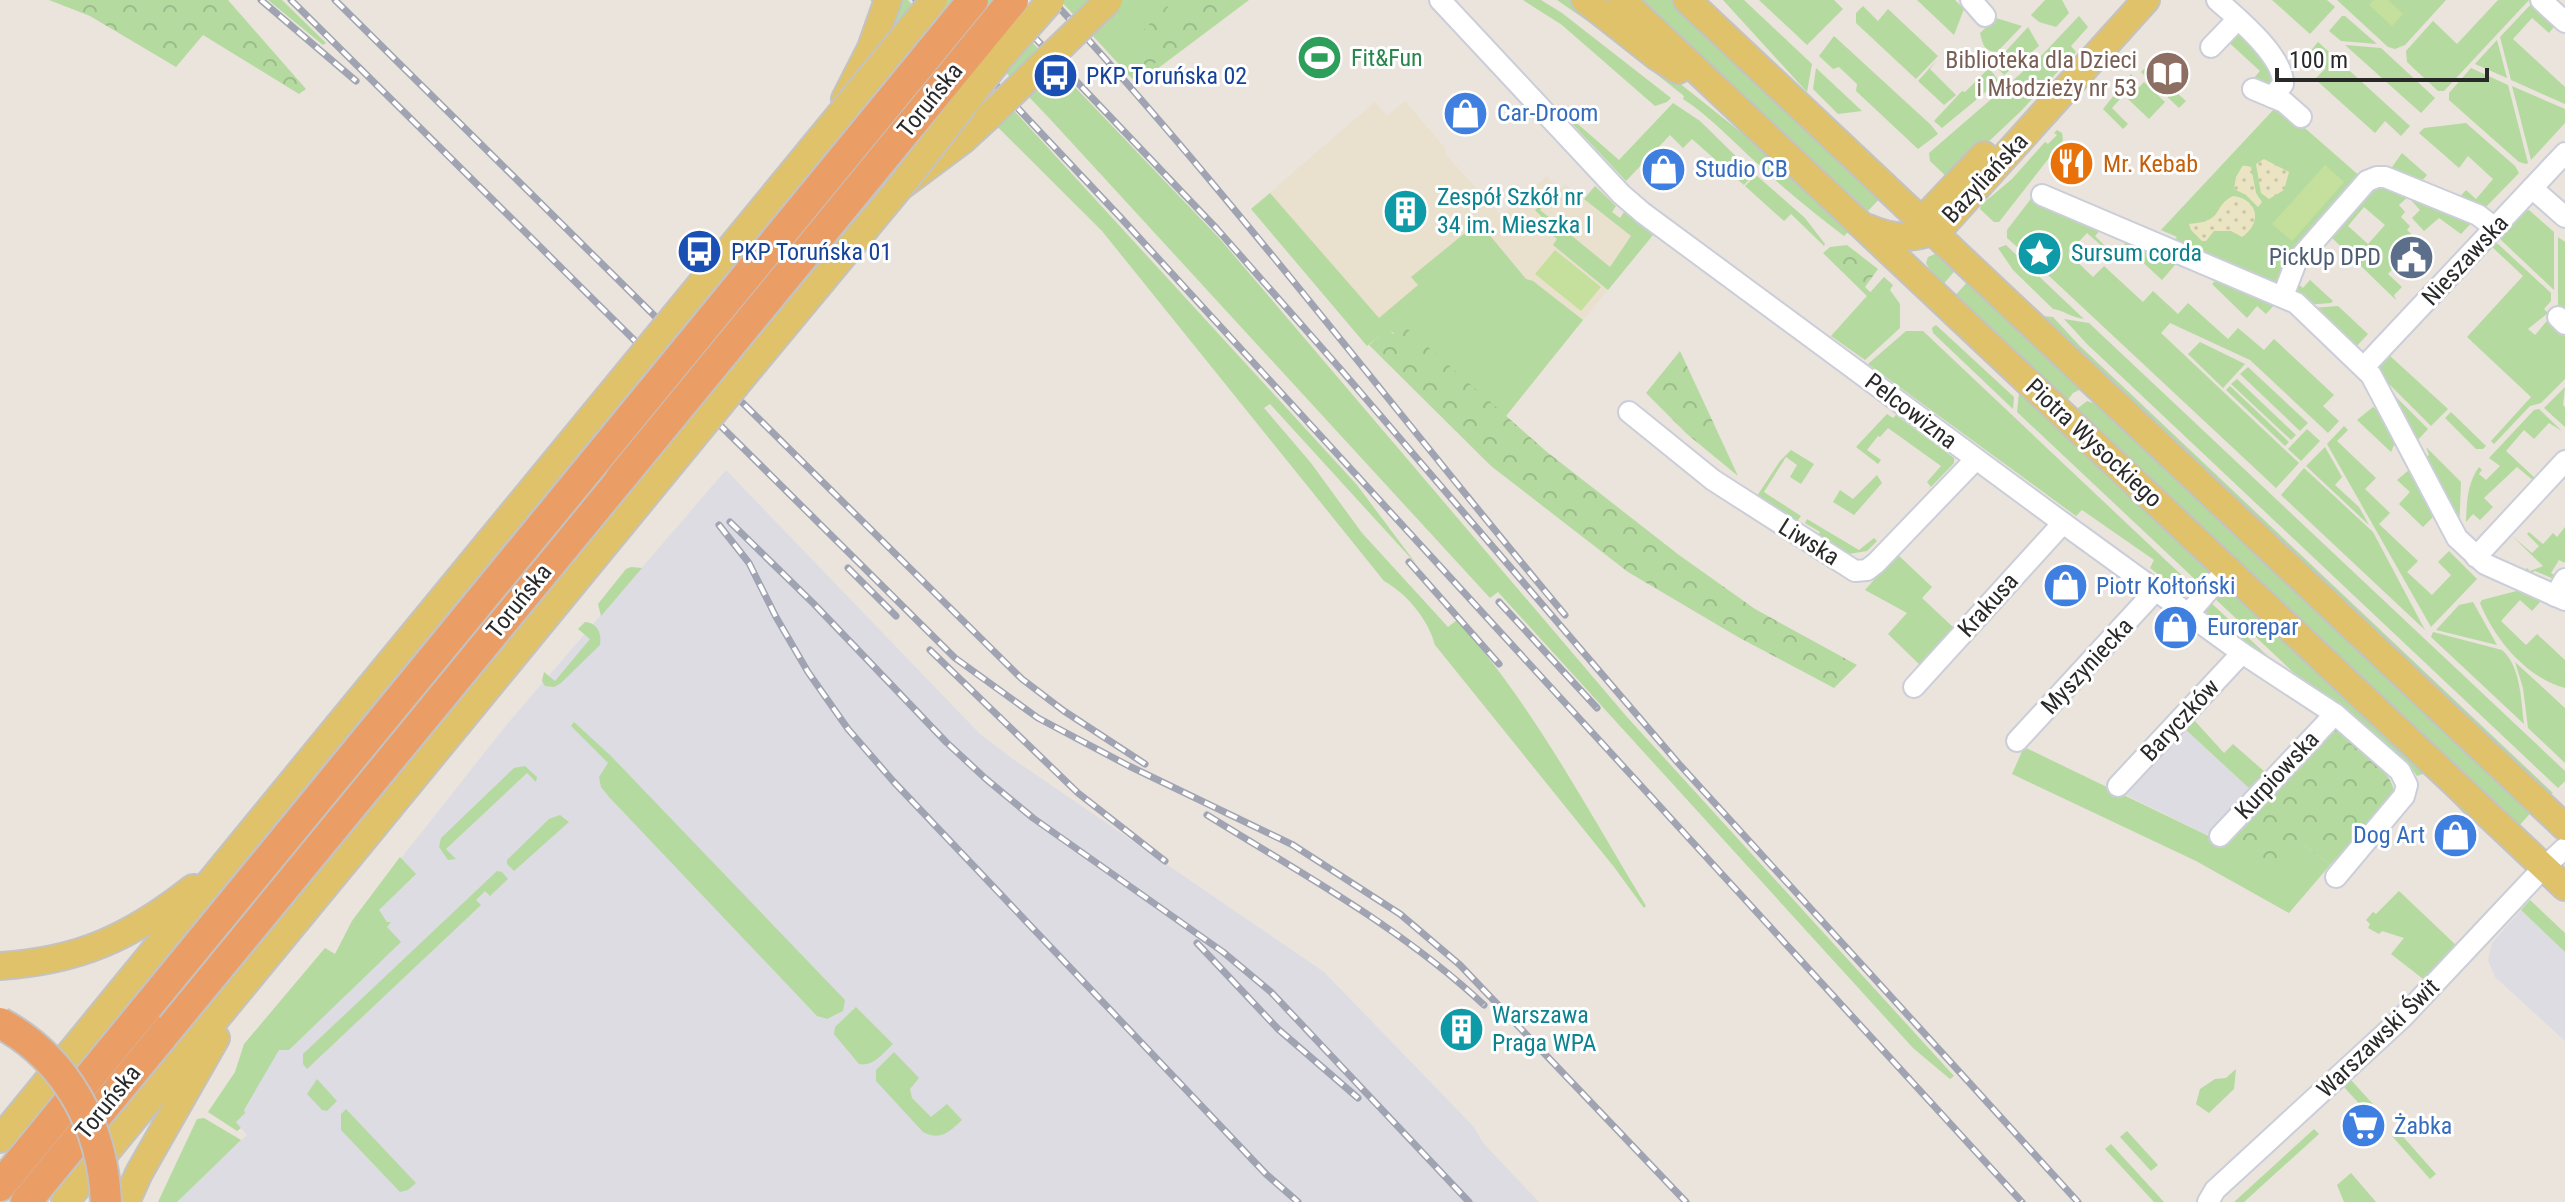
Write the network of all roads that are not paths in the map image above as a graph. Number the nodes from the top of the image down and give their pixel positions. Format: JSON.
{"nodes":[{"id":1,"x":888,"y":0,"type":"edge"},
{"id":2,"x":934,"y":0,"type":"edge"},
{"id":3,"x":973,"y":0,"type":"edge"},
{"id":4,"x":1013,"y":0,"type":"edge"},
{"id":5,"x":1051,"y":0,"type":"edge"},
{"id":6,"x":1109,"y":0,"type":"edge"},
{"id":7,"x":1440,"y":0,"type":"edge"},
{"id":8,"x":1585,"y":0,"type":"edge"},
{"id":9,"x":1622,"y":0,"type":"edge"},
{"id":10,"x":1687,"y":0,"type":"edge"},
{"id":11,"x":1711,"y":0,"type":"edge"},
{"id":12,"x":1971,"y":0,"type":"edge"},
{"id":13,"x":2128,"y":0,"type":"edge"},
{"id":14,"x":2146,"y":0,"type":"edge"},
{"id":15,"x":2217,"y":0,"type":"edge"},
{"id":16,"x":2541,"y":0,"type":"edge"},
{"id":17,"x":1985,"y":16,"type":"dead end"},
{"id":18,"x":2238,"y":19,"type":"junction"},
{"id":19,"x":2565,"y":22,"type":"edge"},
{"id":20,"x":2211,"y":47,"type":"dead end"},
{"id":21,"x":1752,"y":60,"type":"junction"},
{"id":22,"x":1719,"y":91,"type":"junction"},
{"id":23,"x":2301,"y":117,"type":"dead end"},
{"id":24,"x":2565,"y":153,"type":"edge"},
{"id":25,"x":802,"y":162,"type":"junction"},
{"id":26,"x":900,"y":187,"type":"junction"},
{"id":27,"x":2532,"y":188,"type":"junction"},
{"id":28,"x":2042,"y":195,"type":"dead end"},
{"id":29,"x":2565,"y":217,"type":"edge"},
{"id":30,"x":1861,"y":225,"type":"junction"},
{"id":31,"x":2495,"y":228,"type":"junction"},
{"id":32,"x":1923,"y":229,"type":"junction"},
{"id":33,"x":1933,"y":293,"type":"junction"},
{"id":34,"x":2283,"y":296,"type":"junction"},
{"id":35,"x":2364,"y":367,"type":"junction"},
{"id":36,"x":2112,"y":400,"type":"junction"},
{"id":37,"x":1629,"y":412,"type":"dead end"},
{"id":38,"x":2077,"y":428,"type":"junction"},
{"id":39,"x":1976,"y":459,"type":"junction"},
{"id":40,"x":2565,"y":461,"type":"edge"},
{"id":41,"x":2063,"y":523,"type":"junction"},
{"id":42,"x":2478,"y":554,"type":"junction"},
{"id":43,"x":2227,"y":569,"type":"junction"},
{"id":44,"x":2156,"y":590,"type":"junction"},
{"id":45,"x":2562,"y":592,"type":"edge"},
{"id":46,"x":2189,"y":613,"type":"junction"},
{"id":47,"x":2242,"y":653,"type":"junction"},
{"id":48,"x":1914,"y":687,"type":"dead end"},
{"id":49,"x":2335,"y":714,"type":"junction"},
{"id":50,"x":2017,"y":741,"type":"dead end"},
{"id":51,"x":2118,"y":786,"type":"dead end"},
{"id":52,"x":256,"y":827,"type":"junction"},
{"id":53,"x":2565,"y":829,"type":"edge"},
{"id":54,"x":2220,"y":836,"type":"dead end"},
{"id":55,"x":2565,"y":848,"type":"edge"},
{"id":56,"x":2544,"y":867,"type":"junction"},
{"id":57,"x":2336,"y":877,"type":"dead end"},
{"id":58,"x":2565,"y":887,"type":"edge"},
{"id":59,"x":0,"y":966,"type":"edge"},
{"id":60,"x":147,"y":1007,"type":"junction"},
{"id":61,"x":0,"y":1023,"type":"edge"},
{"id":62,"x":200,"y":1050,"type":"junction"},
{"id":63,"x":14,"y":1138,"type":"edge"},
{"id":64,"x":0,"y":1186,"type":"edge"},
{"id":65,"x":26,"y":1202,"type":"edge"},
{"id":66,"x":65,"y":1202,"type":"edge"},
{"id":67,"x":106,"y":1202,"type":"edge"},
{"id":68,"x":126,"y":1202,"type":"edge"},
{"id":69,"x":2208,"y":1202,"type":"edge"}],
"edges":[{"from":1,"to":25,"type":"main road","bridge":true},
{"from":2,"to":25,"type":"main road","name":"Toruńska","bridge":true},
{"from":3,"to":60,"type":"highway","name":"Toruńska","bridge":true},
{"from":4,"to":60,"type":"highway","name":"Toruńska","bridge":true},
{"from":5,"to":26,"type":"main road","name":"Toruńska","bridge":true},
{"from":6,"to":26,"type":"main road","bridge":true},
{"from":7,"to":39,"type":"street","name":"Pelcowizna"},
{"from":8,"to":22,"type":"main road"},
{"from":9,"to":22,"type":"main road","name":"Piotra Wysockiego"},
{"from":10,"to":21,"type":"main road","name":"Piotra Wysockiego"},
{"from":11,"to":21,"type":"main road"},
{"from":12,"to":17,"type":"street"},
{"from":13,"to":32,"type":"main road","name":"Bazyliańska"},
{"from":14,"to":32,"type":"main road","name":"Bazyliańska"},
{"from":15,"to":18,"type":"street"},
{"from":16,"to":19,"type":"street"},
{"from":18,"to":20,"type":"street"},
{"from":18,"to":23,"type":"street"},
{"from":21,"to":32,"type":"main road","name":"Piotra Wysockiego"},
{"from":22,"to":30,"type":"main road","name":"Piotra Wysockiego"},
{"from":24,"to":27,"type":"street","name":"Nieszawska"},
{"from":25,"to":52,"type":"main road","name":"Toruńska","bridge":true},
{"from":26,"to":62,"type":"main road","name":"Toruńska","bridge":true},
{"from":27,"to":29,"type":"street"},
{"from":27,"to":31,"type":"street","name":"Nieszawska"},
{"from":28,"to":34,"type":"street"},
{"from":30,"to":32,"type":"main road","name":"Bazyliańska"},
{"from":30,"to":33,"type":"main road","name":"Piotra Wysockiego"},
{"from":31,"to":34,"type":"street"},
{"from":31,"to":35,"type":"street","name":"Nieszawska"},
{"from":32,"to":33,"type":"main road","name":"Bazyliańska"},
{"from":32,"to":36,"type":"main road","name":"Piotra Wysockiego"},
{"from":33,"to":38,"type":"main road","name":"Piotra Wysockiego"},
{"from":34,"to":35,"type":"street"},
{"from":35,"to":42,"type":"street"},
{"from":36,"to":38,"type":"main road"},
{"from":36,"to":53,"type":"main road","name":"Piotra Wysockiego"},
{"from":37,"to":39,"type":"street","name":"Liwska"},
{"from":38,"to":43,"type":"main road","name":"Piotra Wysockiego"},
{"from":39,"to":41,"type":"street","name":"Pelcowizna"},
{"from":40,"to":42,"type":"street"},
{"from":41,"to":44,"type":"street","name":"Pelcowizna"},
{"from":41,"to":48,"type":"street","name":"Krakusa"},
{"from":42,"to":45,"type":"street"},
{"from":43,"to":46,"type":"street"},
{"from":43,"to":56,"type":"main road","name":"Piotra Wysockiego"},
{"from":44,"to":46,"type":"street","name":"Pelcowizna"},
{"from":44,"to":50,"type":"street","name":"Myszyniecka"},
{"from":46,"to":47,"type":"street","name":"Pelcowizna"},
{"from":47,"to":49,"type":"street","name":"Pelcowizna"},
{"from":47,"to":51,"type":"street","name":"Baryczków"},
{"from":49,"to":54,"type":"street","name":"Kurpiowska"},
{"from":49,"to":57,"type":"street","name":"Pelcowizna"},
{"from":52,"to":59,"type":"main road"},
{"from":52,"to":60,"type":"main road","name":"Toruńska"},
{"from":53,"to":56,"type":"street"},
{"from":55,"to":56,"type":"street"},
{"from":56,"to":58,"type":"main road","name":"Piotra Wysockiego"},
{"from":56,"to":69,"type":"street","name":"Warszawski Świt"},
{"from":60,"to":63,"type":"highway","name":"Toruńska"},
{"from":60,"to":65,"type":"highway","name":"Toruńska"},
{"from":61,"to":67,"type":"highway","bridge":true},
{"from":62,"to":66,"type":"main road","name":"Toruńska"},
{"from":62,"to":68,"type":"main road"},
{"from":63,"to":64,"type":"highway","name":"Toruńska"}]}
